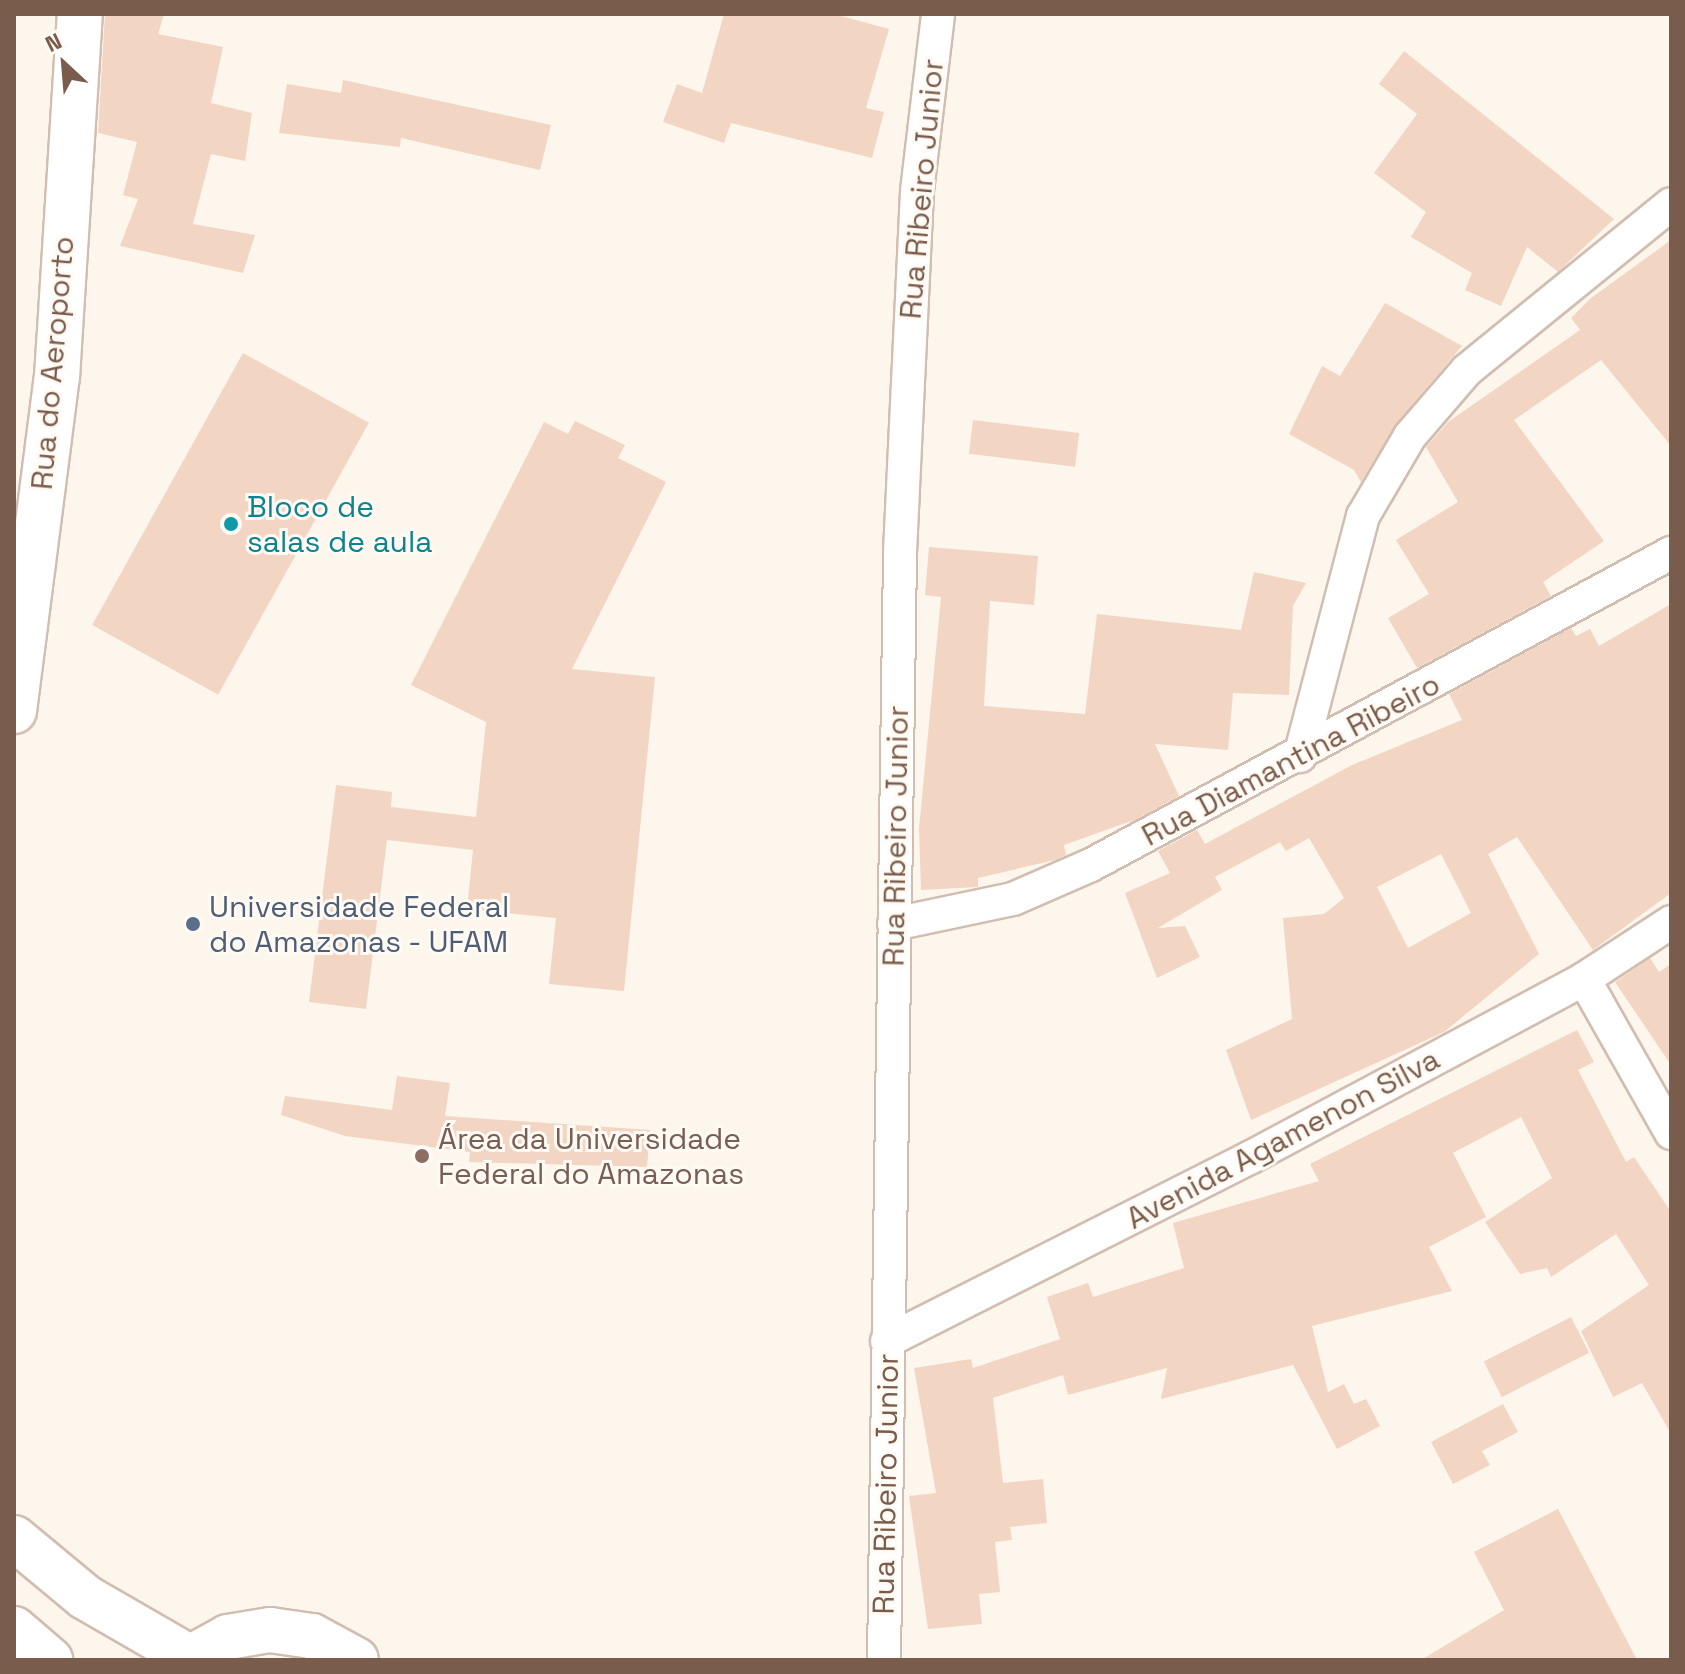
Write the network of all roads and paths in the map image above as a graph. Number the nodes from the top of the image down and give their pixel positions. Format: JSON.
{"nodes":[{"id":1,"x":80,"y":14,"type":"edge"},
{"id":2,"x":938,"y":14,"type":"edge"},
{"id":3,"x":1671,"y":204,"type":"edge"},
{"id":4,"x":1671,"y":553,"type":"edge"},
{"id":5,"x":18,"y":669,"type":"edge"},
{"id":6,"x":14,"y":711,"type":"edge"},
{"id":7,"x":1300,"y":756,"type":"junction"},
{"id":8,"x":1671,"y":922,"type":"edge"},
{"id":9,"x":894,"y":924,"type":"junction"},
{"id":10,"x":1584,"y":979,"type":"junction"},
{"id":11,"x":1671,"y":1133,"type":"edge"},
{"id":12,"x":887,"y":1341,"type":"junction"},
{"id":13,"x":14,"y":1538,"type":"edge"},
{"id":14,"x":14,"y":1629,"type":"edge"},
{"id":15,"x":188,"y":1658,"type":"edge"},
{"id":16,"x":50,"y":1660,"type":"edge"},
{"id":17,"x":356,"y":1660,"type":"edge"},
{"id":18,"x":884,"y":1660,"type":"edge"}],
"edges":[{"from":1,"to":5,"type":"main road","name":"Rua do Aeroporto"},
{"from":2,"to":9,"type":"street","name":"Rua Ribeiro Junior"},
{"from":3,"to":7,"type":"street"},
{"from":4,"to":7,"type":"street","name":"Rua Diamantina Ribeiro"},
{"from":5,"to":6,"type":"main road","name":"Rua do Aeroporto"},
{"from":7,"to":9,"type":"street","name":"Rua Diamantina Ribeiro"},
{"from":8,"to":10,"type":"street","name":"Avenida Agamenon Silva"},
{"from":9,"to":12,"type":"street","name":"Rua Ribeiro Junior"},
{"from":10,"to":11,"type":"street"},
{"from":10,"to":12,"type":"street","name":"Avenida Agamenon Silva"},
{"from":12,"to":18,"type":"street","name":"Rua Ribeiro Junior"},
{"from":13,"to":15,"type":"main road"},
{"from":14,"to":16,"type":"main road"},
{"from":15,"to":17,"type":"main road"}]}
